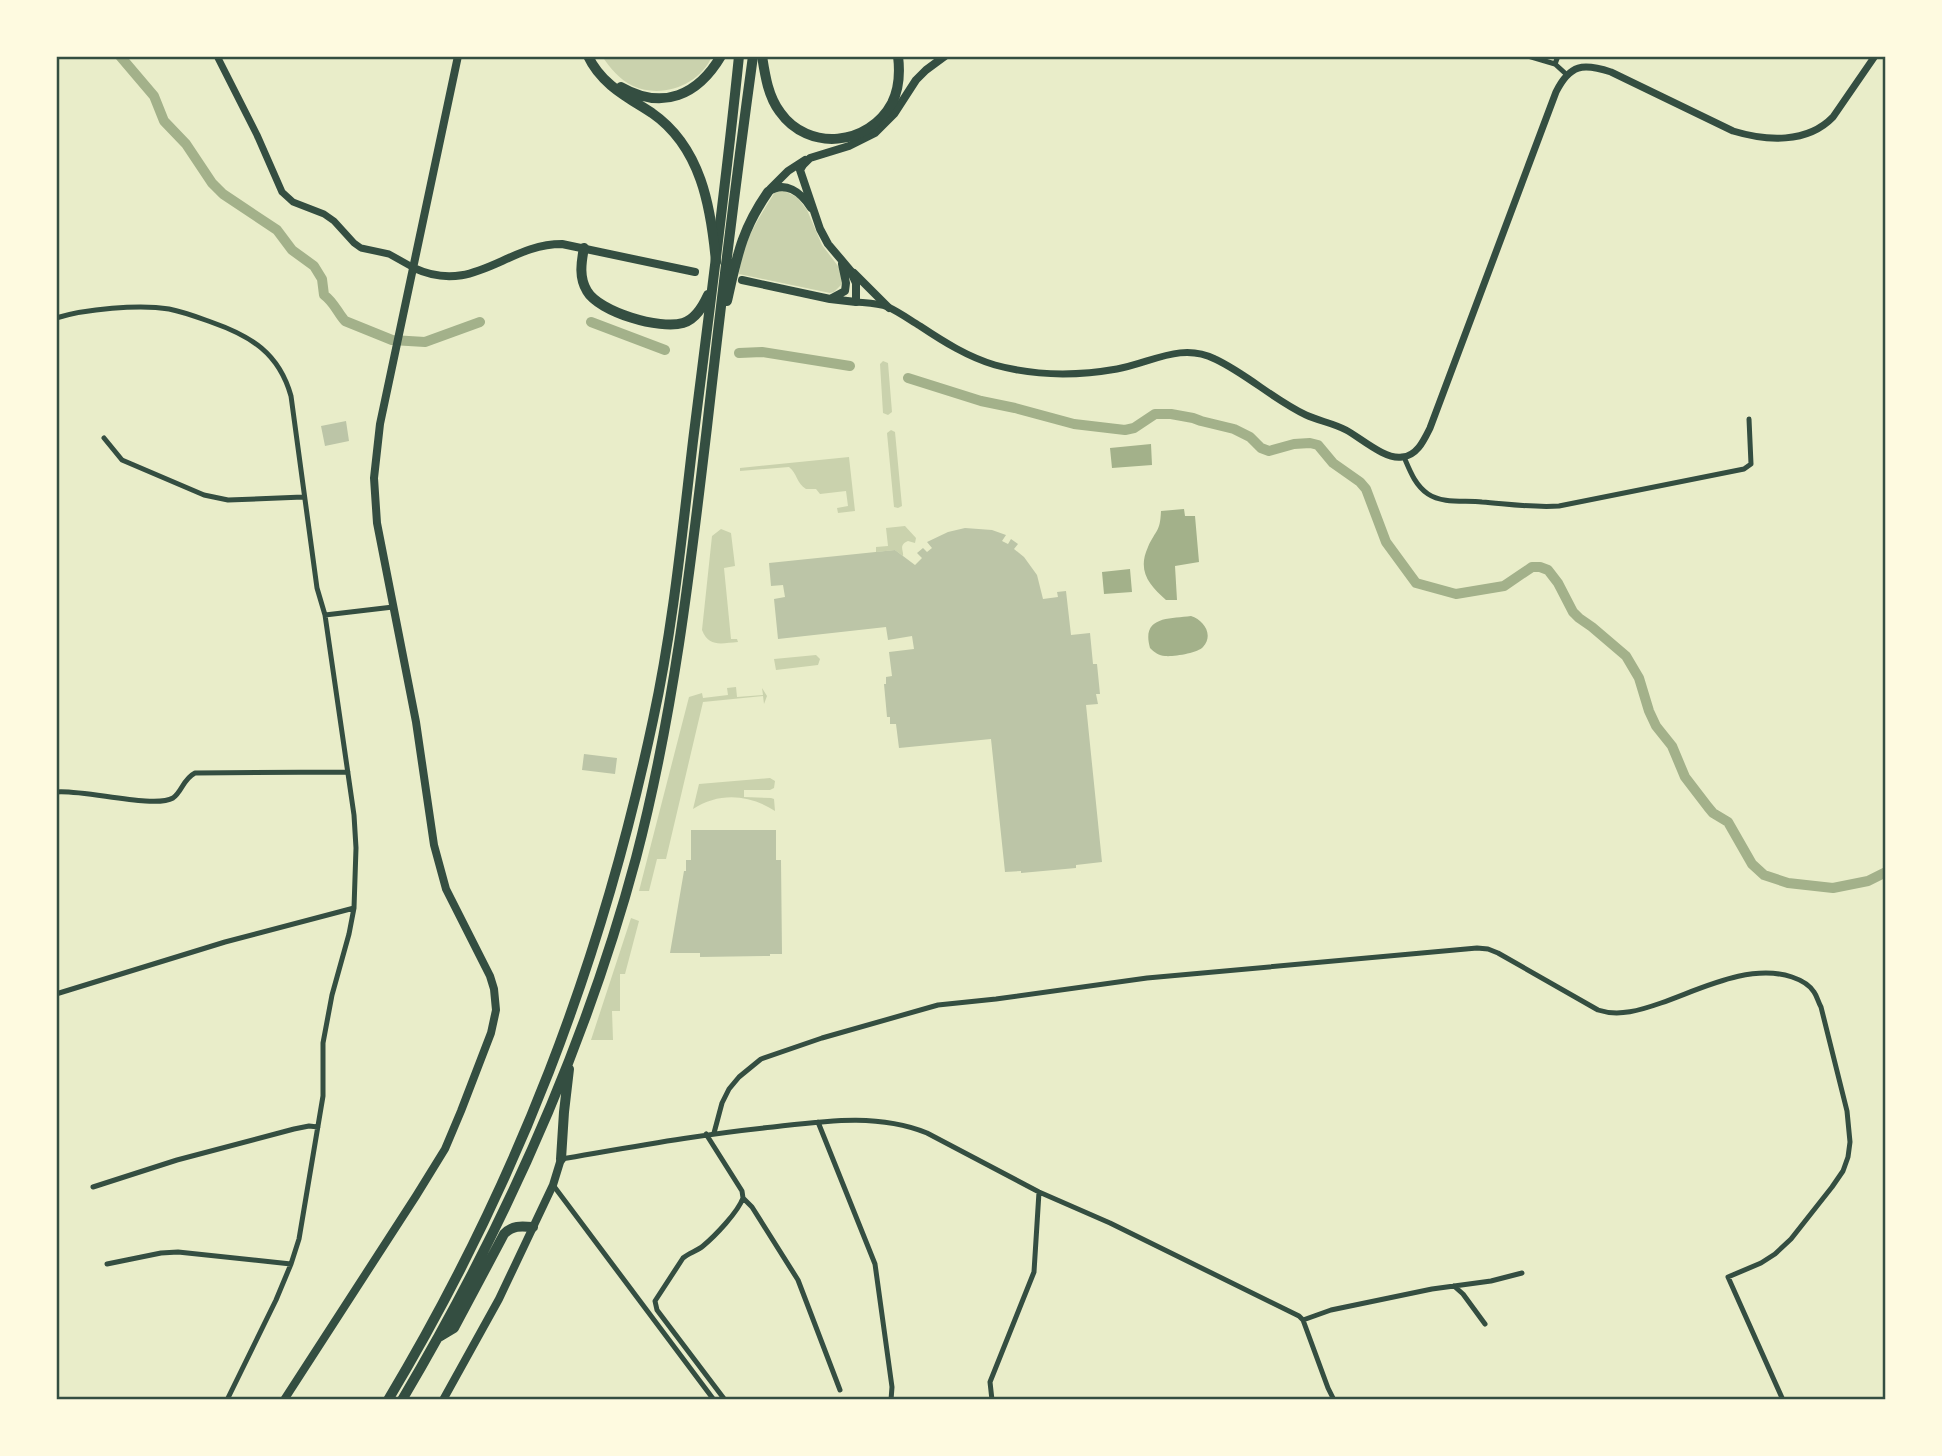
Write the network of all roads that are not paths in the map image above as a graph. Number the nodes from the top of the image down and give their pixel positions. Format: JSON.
{"nodes":[{"id":1,"x":217,"y":56,"type":"edge"},
{"id":2,"x":458,"y":56,"type":"edge"},
{"id":3,"x":588,"y":56,"type":"edge"},
{"id":4,"x":594,"y":56,"type":"edge"},
{"id":5,"x":722,"y":56,"type":"edge"},
{"id":6,"x":738,"y":56,"type":"edge"},
{"id":7,"x":753,"y":56,"type":"edge"},
{"id":8,"x":762,"y":56,"type":"edge"},
{"id":9,"x":898,"y":56,"type":"edge"},
{"id":10,"x":945,"y":56,"type":"edge"},
{"id":11,"x":1528,"y":56,"type":"edge"},
{"id":12,"x":1558,"y":56,"type":"edge"},
{"id":13,"x":1875,"y":56,"type":"edge"},
{"id":14,"x":1555,"y":64,"type":"junction"},
{"id":15,"x":1566,"y":74,"type":"junction"},
{"id":16,"x":810,"y":158,"type":"junction"},
{"id":17,"x":768,"y":191,"type":"junction"},
{"id":18,"x":815,"y":216,"type":"junction"},
{"id":19,"x":584,"y":248,"type":"junction"},
{"id":20,"x":837,"y":255,"type":"junction"},
{"id":21,"x":716,"y":262,"type":"junction"},
{"id":22,"x":414,"y":268,"type":"junction"},
{"id":23,"x":850,"y":270,"type":"junction"},
{"id":24,"x":695,"y":272,"type":"dead end"},
{"id":25,"x":742,"y":280,"type":"dead end"},
{"id":26,"x":713,"y":281,"type":"junction"},
{"id":27,"x":830,"y":299,"type":"junction"},
{"id":28,"x":856,"y":302,"type":"junction"},
{"id":29,"x":889,"y":308,"type":"junction"},
{"id":30,"x":56,"y":318,"type":"edge"},
{"id":31,"x":716,"y":342,"type":"junction"},
{"id":32,"x":1749,"y":419,"type":"dead end"},
{"id":33,"x":104,"y":438,"type":"dead end"},
{"id":34,"x":1404,"y":457,"type":"junction"},
{"id":35,"x":303,"y":497,"type":"junction"},
{"id":36,"x":393,"y":607,"type":"junction"},
{"id":37,"x":324,"y":615,"type":"junction"},
{"id":38,"x":348,"y":772,"type":"junction"},
{"id":39,"x":56,"y":792,"type":"edge"},
{"id":40,"x":354,"y":908,"type":"junction"},
{"id":41,"x":56,"y":994,"type":"edge"},
{"id":42,"x":571,"y":1055,"type":"junction"},
{"id":43,"x":818,"y":1122,"type":"junction"},
{"id":44,"x":318,"y":1127,"type":"junction"},
{"id":45,"x":710,"y":1134,"type":"junction"},
{"id":46,"x":562,"y":1159,"type":"junction"},
{"id":47,"x":553,"y":1185,"type":"junction"},
{"id":48,"x":93,"y":1187,"type":"dead end"},
{"id":49,"x":1039,"y":1192,"type":"junction"},
{"id":50,"x":743,"y":1198,"type":"junction"},
{"id":51,"x":534,"y":1227,"type":"junction"},
{"id":52,"x":107,"y":1264,"type":"dead end"},
{"id":53,"x":291,"y":1264,"type":"junction"},
{"id":54,"x":1522,"y":1273,"type":"dead end"},
{"id":55,"x":1453,"y":1286,"type":"junction"},
{"id":56,"x":1303,"y":1320,"type":"junction"},
{"id":57,"x":1485,"y":1324,"type":"dead end"},
{"id":58,"x":439,"y":1337,"type":"junction"},
{"id":59,"x":840,"y":1390,"type":"dead end"},
{"id":60,"x":228,"y":1400,"type":"edge"},
{"id":61,"x":284,"y":1400,"type":"edge"},
{"id":62,"x":388,"y":1400,"type":"edge"},
{"id":63,"x":401,"y":1400,"type":"edge"},
{"id":64,"x":443,"y":1400,"type":"edge"},
{"id":65,"x":714,"y":1400,"type":"edge"},
{"id":66,"x":724,"y":1400,"type":"edge"},
{"id":67,"x":891,"y":1400,"type":"edge"},
{"id":68,"x":992,"y":1400,"type":"edge"},
{"id":69,"x":1334,"y":1400,"type":"edge"},
{"id":70,"x":1783,"y":1400,"type":"edge"}],
"edges":[{"from":1,"to":22,"type":"street"},
{"from":2,"to":22,"type":"main road"},
{"from":3,"to":21,"type":"highway"},
{"from":4,"to":5,"type":"highway"},
{"from":6,"to":21,"type":"highway"},
{"from":7,"to":31,"type":"highway"},
{"from":8,"to":9,"type":"highway"},
{"from":10,"to":16,"type":"main road"},
{"from":11,"to":14,"type":"street"},
{"from":12,"to":14,"type":"street"},
{"from":13,"to":15,"type":"street"},
{"from":14,"to":15,"type":"street"},
{"from":15,"to":34,"type":"street"},
{"from":16,"to":17,"type":"main road"},
{"from":16,"to":18,"type":"main road"},
{"from":17,"to":18,"type":"main road"},
{"from":17,"to":31,"type":"highway"},
{"from":18,"to":20,"type":"main road"},
{"from":19,"to":22,"type":"main road"},
{"from":19,"to":24,"type":"main road"},
{"from":19,"to":26,"type":"highway"},
{"from":20,"to":23,"type":"main road"},
{"from":20,"to":27,"type":"main road"},
{"from":21,"to":26,"type":"highway"},
{"from":22,"to":36,"type":"main road"},
{"from":23,"to":28,"type":"main road"},
{"from":23,"to":29,"type":"main road"},
{"from":25,"to":27,"type":"main road"},
{"from":26,"to":62,"type":"highway"},
{"from":27,"to":28,"type":"main road"},
{"from":28,"to":29,"type":"street"},
{"from":29,"to":34,"type":"street"},
{"from":30,"to":35,"type":"street"},
{"from":31,"to":42,"type":"highway"},
{"from":32,"to":34,"type":"street"},
{"from":33,"to":35,"type":"street"},
{"from":35,"to":37,"type":"street"},
{"from":36,"to":37,"type":"street"},
{"from":36,"to":61,"type":"main road"},
{"from":37,"to":38,"type":"street"},
{"from":38,"to":39,"type":"street"},
{"from":38,"to":40,"type":"street"},
{"from":40,"to":41,"type":"street"},
{"from":40,"to":44,"type":"street"},
{"from":42,"to":46,"type":"highway"},
{"from":42,"to":58,"type":"highway"},
{"from":43,"to":45,"type":"street"},
{"from":43,"to":49,"type":"street"},
{"from":43,"to":67,"type":"street"},
{"from":44,"to":48,"type":"street"},
{"from":44,"to":53,"type":"street"},
{"from":45,"to":46,"type":"street"},
{"from":45,"to":50,"type":"street"},
{"from":45,"to":70,"type":"street"},
{"from":46,"to":47,"type":"main road"},
{"from":47,"to":51,"type":"main road"},
{"from":47,"to":65,"type":"street"},
{"from":49,"to":56,"type":"street"},
{"from":49,"to":68,"type":"street"},
{"from":50,"to":59,"type":"street"},
{"from":50,"to":66,"type":"street"},
{"from":51,"to":58,"type":"highway"},
{"from":51,"to":64,"type":"main road"},
{"from":52,"to":53,"type":"street"},
{"from":53,"to":60,"type":"street"},
{"from":54,"to":55,"type":"street"},
{"from":55,"to":56,"type":"street"},
{"from":55,"to":57,"type":"street"},
{"from":56,"to":69,"type":"street"},
{"from":58,"to":63,"type":"highway"}]}
